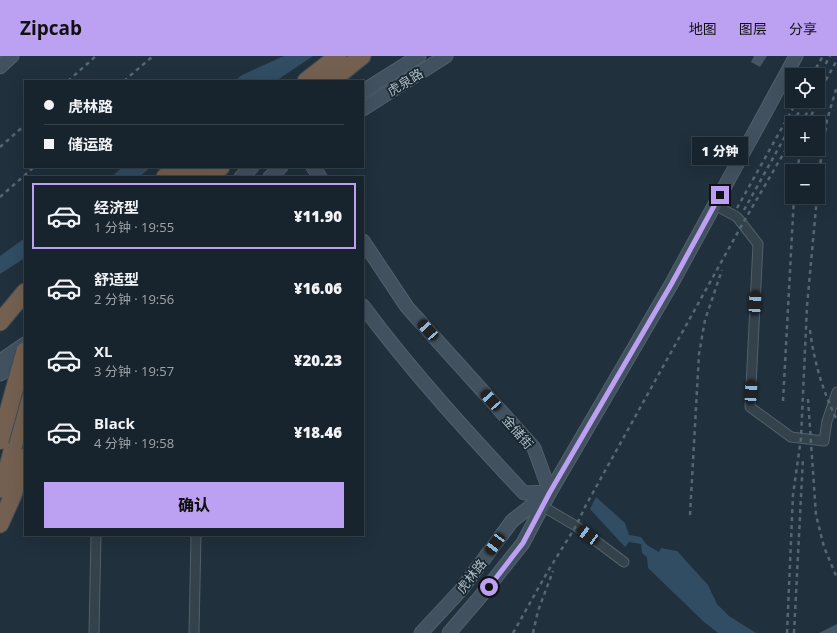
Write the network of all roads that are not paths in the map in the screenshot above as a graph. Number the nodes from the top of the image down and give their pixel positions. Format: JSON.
{"nodes":[{"id":1,"x":12,"y":56,"type":"edge"},
{"id":2,"x":419,"y":56,"type":"edge"},
{"id":3,"x":446,"y":56,"type":"edge"},
{"id":4,"x":796,"y":56,"type":"edge"},
{"id":5,"x":346,"y":64,"type":"edge"},
{"id":6,"x":0,"y":66,"type":"edge"},
{"id":7,"x":300,"y":80,"type":"edge"},
{"id":8,"x":308,"y":80,"type":"edge"},
{"id":9,"x":332,"y":80,"type":"edge"},
{"id":10,"x":364,"y":90,"type":"edge"},
{"id":11,"x":364,"y":108,"type":"edge"},
{"id":12,"x":177,"y":168,"type":"edge"},
{"id":13,"x":195,"y":168,"type":"edge"},
{"id":14,"x":220,"y":168,"type":"edge"},
{"id":15,"x":251,"y":168,"type":"edge"},
{"id":16,"x":166,"y":176,"type":"edge"},
{"id":17,"x":185,"y":176,"type":"edge"},
{"id":18,"x":209,"y":176,"type":"edge"},
{"id":19,"x":242,"y":176,"type":"edge"},
{"id":20,"x":715,"y":205,"type":"junction"},
{"id":21,"x":364,"y":243,"type":"edge"},
{"id":22,"x":24,"y":293,"type":"edge"},
{"id":23,"x":364,"y":307,"type":"edge"},
{"id":24,"x":0,"y":322,"type":"edge"},
{"id":25,"x":24,"y":345,"type":"edge"},
{"id":26,"x":24,"y":355,"type":"edge"},
{"id":27,"x":0,"y":360,"type":"edge"},
{"id":28,"x":24,"y":360,"type":"edge"},
{"id":29,"x":0,"y":374,"type":"edge"},
{"id":30,"x":837,"y":392,"type":"edge"},
{"id":31,"x":24,"y":406,"type":"edge"},
{"id":32,"x":0,"y":441,"type":"edge"},
{"id":33,"x":24,"y":460,"type":"edge"},
{"id":34,"x":0,"y":489,"type":"edge"},
{"id":35,"x":550,"y":492,"type":"junction"},
{"id":36,"x":542,"y":506,"type":"junction"},
{"id":37,"x":0,"y":524,"type":"edge"},
{"id":38,"x":96,"y":536,"type":"edge"},
{"id":39,"x":196,"y":536,"type":"edge"},
{"id":40,"x":624,"y":562,"type":"dead end"},
{"id":41,"x":94,"y":633,"type":"edge"},
{"id":42,"x":194,"y":633,"type":"edge"},
{"id":43,"x":421,"y":633,"type":"edge"},
{"id":44,"x":450,"y":633,"type":"edge"}],
"edges":[{"from":1,"to":6,"type":"street"},
{"from":2,"to":10,"type":"street","name":"虎泉路"},
{"from":3,"to":11,"type":"street","name":"虎泉路"},
{"from":4,"to":20,"type":"street"},
{"from":5,"to":7,"type":"highway"},
{"from":5,"to":8,"type":"highway"},
{"from":5,"to":9,"type":"highway"},
{"from":12,"to":16,"type":"highway"},
{"from":13,"to":17,"type":"highway"},
{"from":14,"to":18,"type":"highway"},
{"from":15,"to":19,"type":"street"},
{"from":20,"to":30,"type":"street"},
{"from":20,"to":35,"type":"street"},
{"from":21,"to":35,"type":"street","name":"金储街"},
{"from":22,"to":24,"type":"highway"},
{"from":23,"to":35,"type":"street"},
{"from":25,"to":27,"type":"street"},
{"from":26,"to":32,"type":"highway","bridge":true},
{"from":28,"to":29,"type":"street"},
{"from":31,"to":34,"type":"highway"},
{"from":33,"to":37,"type":"highway"},
{"from":35,"to":36,"type":"street","name":"虎林路"},
{"from":35,"to":43,"type":"street","name":"虎林路"},
{"from":36,"to":40,"type":"street"},
{"from":36,"to":44,"type":"street","name":"虎林路"},
{"from":38,"to":41,"type":"street"},
{"from":39,"to":42,"type":"street"}]}
